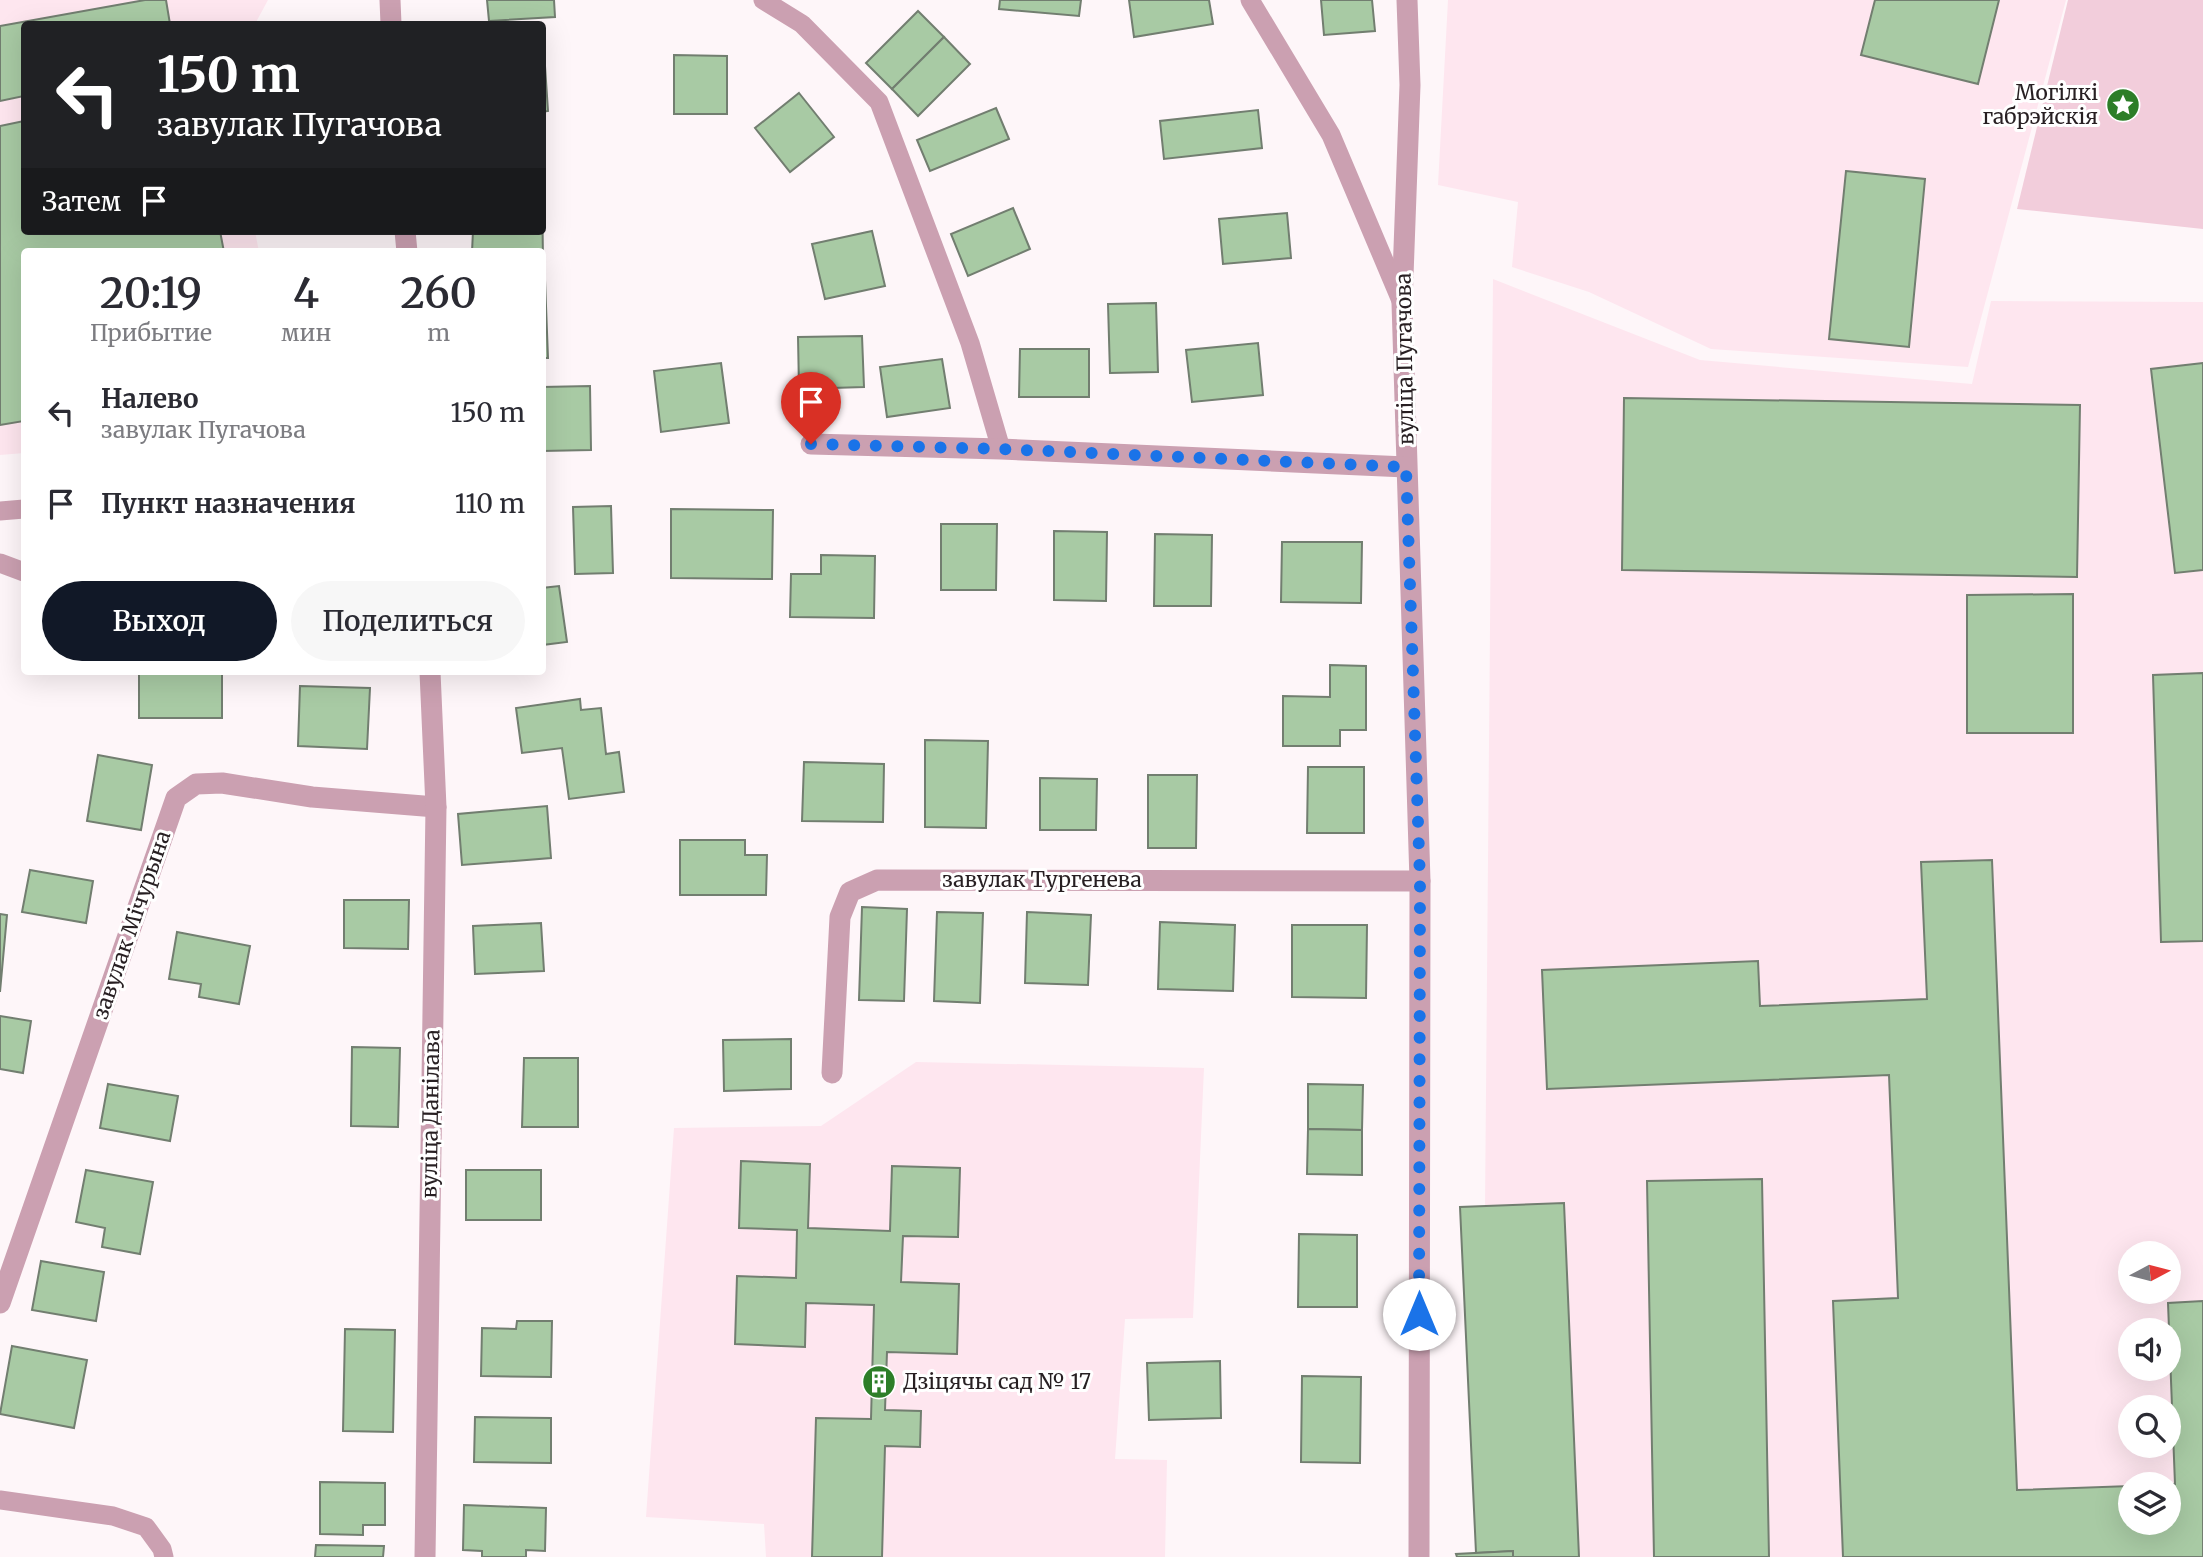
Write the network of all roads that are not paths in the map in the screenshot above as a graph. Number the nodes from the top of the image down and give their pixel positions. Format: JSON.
{"nodes":[{"id":1,"x":390,"y":0,"type":"edge"},
{"id":2,"x":763,"y":0,"type":"edge"},
{"id":3,"x":1250,"y":0,"type":"edge"},
{"id":4,"x":1407,"y":0,"type":"edge"},
{"id":5,"x":391,"y":21,"type":"edge"},
{"id":6,"x":1402,"y":303,"type":"junction"},
{"id":7,"x":811,"y":444,"type":"dead end"},
{"id":8,"x":1001,"y":449,"type":"junction"},
{"id":9,"x":1406,"y":467,"type":"junction"},
{"id":10,"x":21,"y":509,"type":"edge"},
{"id":11,"x":0,"y":511,"type":"edge"},
{"id":12,"x":0,"y":563,"type":"edge"},
{"id":13,"x":21,"y":571,"type":"edge"},
{"id":14,"x":430,"y":675,"type":"edge"},
{"id":15,"x":436,"y":807,"type":"junction"},
{"id":16,"x":1420,"y":881,"type":"junction"},
{"id":17,"x":832,"y":1073,"type":"dead end"},
{"id":18,"x":0,"y":1303,"type":"edge"},
{"id":19,"x":0,"y":1500,"type":"edge"},
{"id":20,"x":164,"y":1557,"type":"edge"},
{"id":21,"x":425,"y":1557,"type":"edge"},
{"id":22,"x":1419,"y":1557,"type":"edge"}],
"edges":[{"from":1,"to":5,"type":"street"},
{"from":2,"to":8,"type":"lane"},
{"from":3,"to":6,"type":"lane"},
{"from":4,"to":6,"type":"street","name":"вуліца Пугачова"},
{"from":6,"to":9,"type":"street","name":"вуліца Пугачова"},
{"from":7,"to":8,"type":"street"},
{"from":8,"to":9,"type":"street"},
{"from":9,"to":16,"type":"street","name":"вуліца Пугачова"},
{"from":10,"to":11,"type":"lane"},
{"from":12,"to":13,"type":"lane"},
{"from":14,"to":15,"type":"street","name":"вуліца Данілава"},
{"from":15,"to":18,"type":"street","name":"завулак Мічурына"},
{"from":15,"to":21,"type":"street","name":"вуліца Данілава"},
{"from":16,"to":17,"type":"street","name":"завулак Тургенева"},
{"from":16,"to":22,"type":"street","name":"вуліца Пугачова"},
{"from":19,"to":20,"type":"lane"}]}
